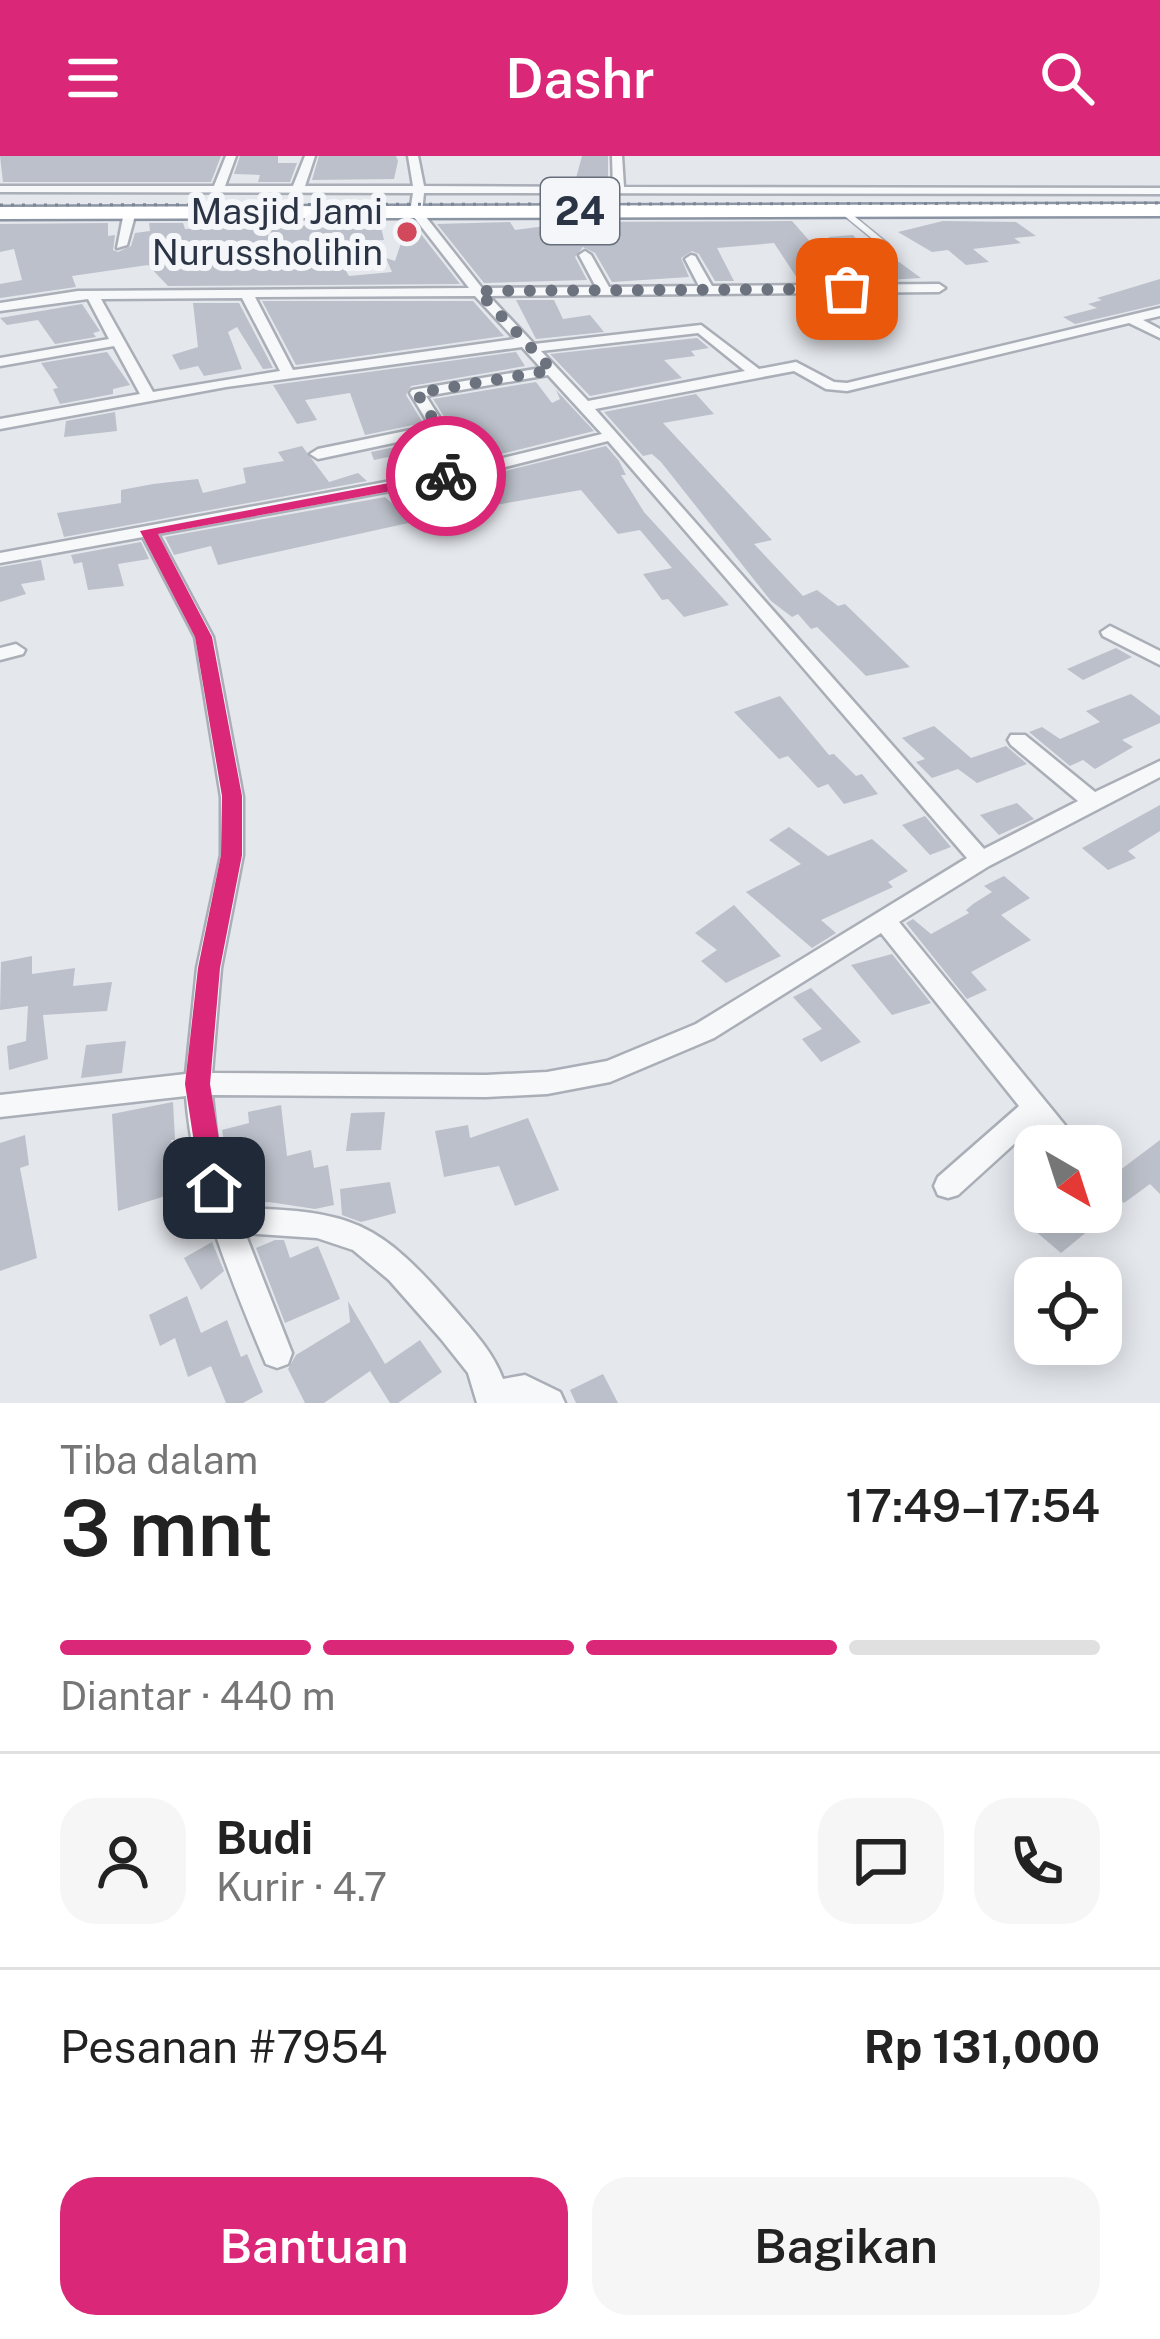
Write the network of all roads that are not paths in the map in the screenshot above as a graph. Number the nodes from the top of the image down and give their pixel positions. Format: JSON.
{"nodes":[{"id":1,"x":231,"y":156,"type":"edge"},
{"id":2,"x":310,"y":156,"type":"edge"},
{"id":3,"x":412,"y":156,"type":"edge"},
{"id":4,"x":617,"y":156,"type":"edge"},
{"id":5,"x":0,"y":189,"type":"edge"},
{"id":6,"x":298,"y":189,"type":"junction"},
{"id":7,"x":619,"y":189,"type":"junction"},
{"id":8,"x":218,"y":190,"type":"junction"},
{"id":9,"x":418,"y":200,"type":"junction"},
{"id":10,"x":1157,"y":207,"type":"edge"},
{"id":11,"x":842,"y":210,"type":"junction"},
{"id":12,"x":130,"y":212,"type":"junction"},
{"id":13,"x":0,"y":213,"type":"edge"},
{"id":14,"x":121,"y":245,"type":"dead end"},
{"id":15,"x":886,"y":246,"type":"dead end"},
{"id":16,"x":585,"y":255,"type":"dead end"},
{"id":17,"x":691,"y":259,"type":"dead end"},
{"id":18,"x":940,"y":288,"type":"dead end"},
{"id":19,"x":604,"y":289,"type":"junction"},
{"id":20,"x":708,"y":290,"type":"junction"},
{"id":21,"x":478,"y":291,"type":"junction"},
{"id":22,"x":92,"y":295,"type":"junction"},
{"id":23,"x":248,"y":296,"type":"junction"},
{"id":24,"x":0,"y":307,"type":"edge"},
{"id":25,"x":1160,"y":312,"type":"edge"},
{"id":26,"x":1131,"y":320,"type":"junction"},
{"id":27,"x":1160,"y":334,"type":"edge"},
{"id":28,"x":114,"y":342,"type":"junction"},
{"id":29,"x":529,"y":345,"type":"junction"},
{"id":30,"x":0,"y":362,"type":"edge"},
{"id":31,"x":552,"y":370,"type":"junction"},
{"id":32,"x":288,"y":374,"type":"junction"},
{"id":33,"x":756,"y":374,"type":"junction"},
{"id":34,"x":148,"y":396,"type":"junction"},
{"id":35,"x":585,"y":406,"type":"junction"},
{"id":36,"x":0,"y":424,"type":"edge"},
{"id":37,"x":437,"y":429,"type":"junction"},
{"id":38,"x":612,"y":436,"type":"junction"},
{"id":39,"x":318,"y":454,"type":"dead end"},
{"id":40,"x":466,"y":472,"type":"junction"},
{"id":41,"x":148,"y":531,"type":"junction"},
{"id":42,"x":0,"y":559,"type":"edge"},
{"id":43,"x":1110,"y":632,"type":"dead end"},
{"id":44,"x":1160,"y":659,"type":"edge"},
{"id":45,"x":1018,"y":740,"type":"dead end"},
{"id":46,"x":1160,"y":768,"type":"edge"},
{"id":47,"x":1093,"y":802,"type":"junction"},
{"id":48,"x":981,"y":860,"type":"junction"},
{"id":49,"x":884,"y":920,"type":"junction"},
{"id":50,"x":197,"y":1084,"type":"junction"},
{"id":51,"x":0,"y":1106,"type":"edge"},
{"id":52,"x":1035,"y":1108,"type":"junction"},
{"id":53,"x":1050,"y":1125,"type":"edge"},
{"id":54,"x":947,"y":1186,"type":"dead end"},
{"id":55,"x":225,"y":1220,"type":"junction"},
{"id":56,"x":277,"y":1353,"type":"dead end"},
{"id":57,"x":493,"y":1400,"type":"edge"},
{"id":58,"x":549,"y":1403,"type":"edge"}],
"edges":[{"from":1,"to":8,"type":"street"},
{"from":2,"to":6,"type":"street"},
{"from":3,"to":9,"type":"street"},
{"from":4,"to":7,"type":"street"},
{"from":5,"to":8,"type":"street"},
{"from":6,"to":8,"type":"street"},
{"from":6,"to":9,"type":"street"},
{"from":7,"to":9,"type":"street"},
{"from":7,"to":10,"type":"street"},
{"from":9,"to":11,"type":"highway","number":"24"},
{"from":9,"to":12,"type":"highway","number":"24"},
{"from":9,"to":21,"type":"street"},
{"from":10,"to":11,"type":"highway","number":"24"},
{"from":11,"to":15,"type":"lane"},
{"from":12,"to":13,"type":"highway","number":"24"},
{"from":12,"to":14,"type":"street"},
{"from":16,"to":19,"type":"street"},
{"from":17,"to":20,"type":"street"},
{"from":18,"to":20,"type":"street"},
{"from":19,"to":20,"type":"street"},
{"from":19,"to":21,"type":"street"},
{"from":21,"to":23,"type":"street"},
{"from":21,"to":29,"type":"street"},
{"from":22,"to":23,"type":"street"},
{"from":22,"to":24,"type":"street"},
{"from":22,"to":28,"type":"street"},
{"from":23,"to":32,"type":"street"},
{"from":25,"to":26,"type":"street"},
{"from":26,"to":27,"type":"street"},
{"from":26,"to":33,"type":"street"},
{"from":28,"to":30,"type":"street"},
{"from":28,"to":34,"type":"street"},
{"from":29,"to":31,"type":"street"},
{"from":29,"to":32,"type":"street"},
{"from":29,"to":33,"type":"street"},
{"from":31,"to":35,"type":"street"},
{"from":31,"to":37,"type":"street"},
{"from":32,"to":34,"type":"street"},
{"from":33,"to":35,"type":"street"},
{"from":34,"to":36,"type":"street"},
{"from":35,"to":38,"type":"street"},
{"from":37,"to":39,"type":"street"},
{"from":37,"to":40,"type":"street"},
{"from":38,"to":40,"type":"street"},
{"from":38,"to":48,"type":"street"},
{"from":40,"to":41,"type":"street"},
{"from":41,"to":42,"type":"street"},
{"from":41,"to":50,"type":"street"},
{"from":43,"to":44,"type":"street"},
{"from":45,"to":47,"type":"street"},
{"from":46,"to":47,"type":"street"},
{"from":47,"to":48,"type":"street"},
{"from":48,"to":49,"type":"street"},
{"from":49,"to":50,"type":"street"},
{"from":49,"to":52,"type":"street"},
{"from":50,"to":51,"type":"street"},
{"from":50,"to":55,"type":"street"},
{"from":52,"to":53,"type":"street"},
{"from":52,"to":54,"type":"street"},
{"from":55,"to":56,"type":"street"},
{"from":55,"to":57,"type":"street"},
{"from":57,"to":58,"type":"street"}]}
